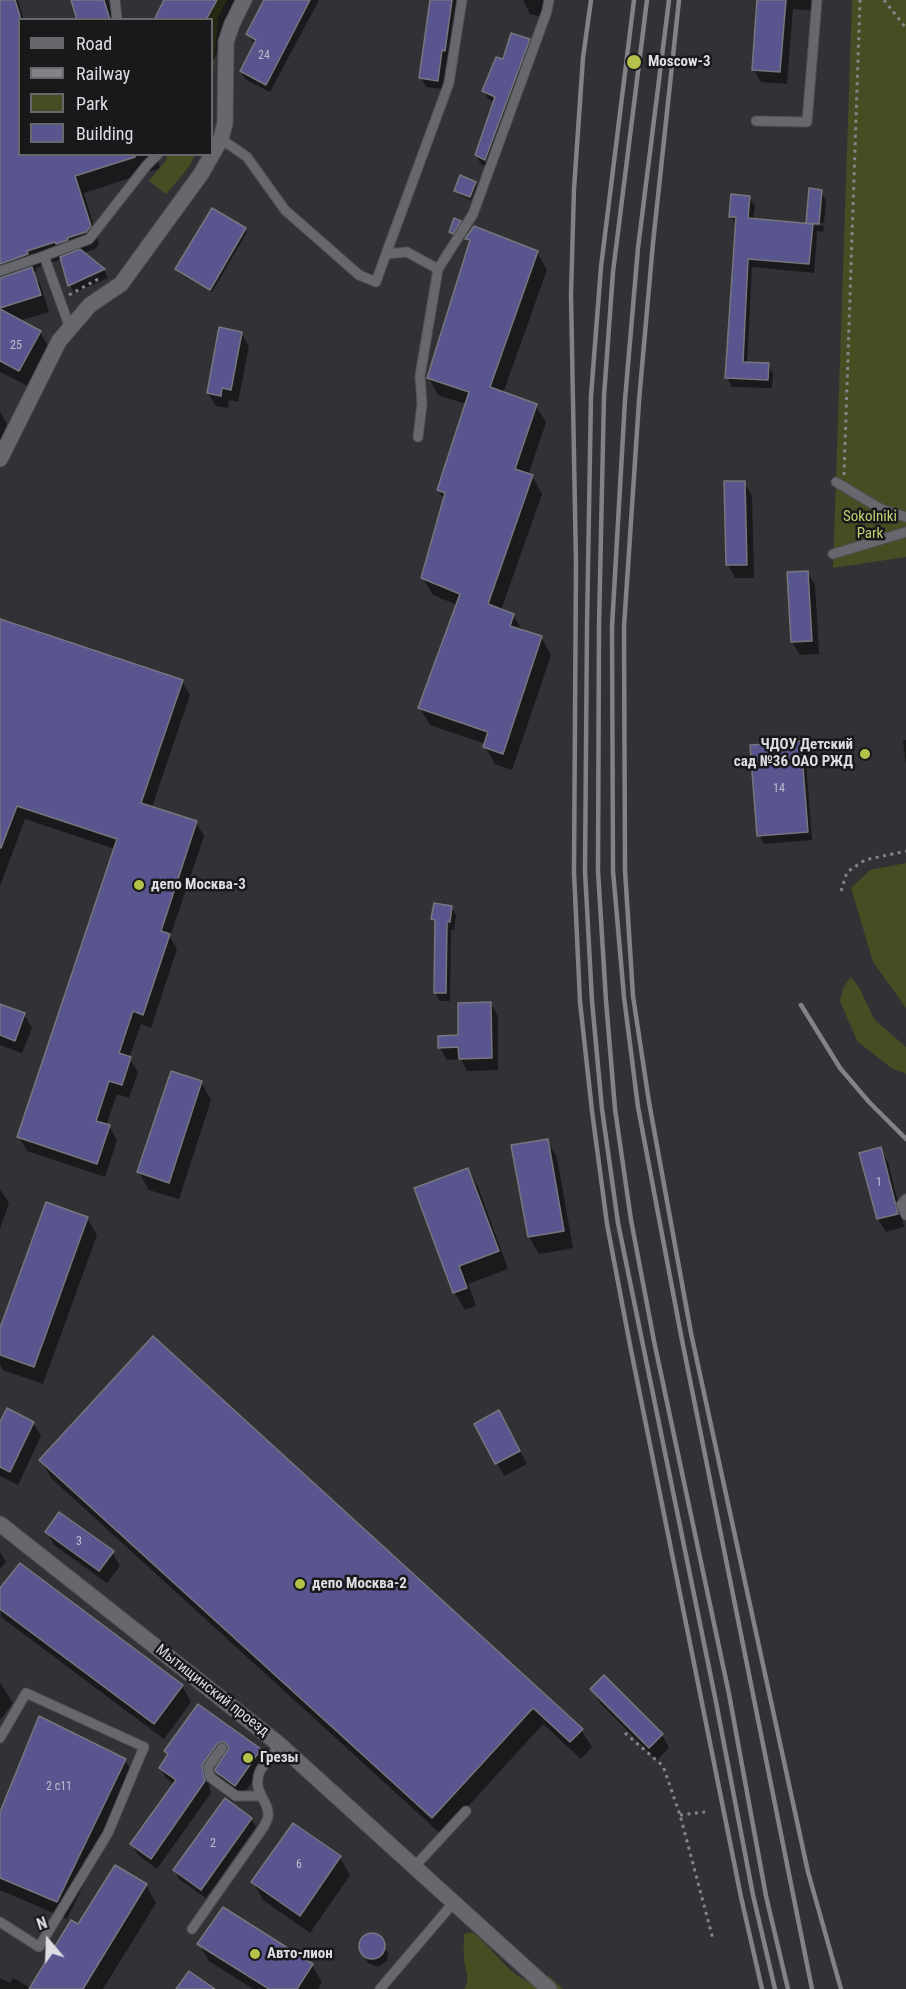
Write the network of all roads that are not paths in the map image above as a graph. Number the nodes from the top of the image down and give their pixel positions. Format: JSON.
{"nodes":[{"id":1,"x":115,"y":0,"type":"edge"},
{"id":2,"x":244,"y":0,"type":"edge"},
{"id":3,"x":462,"y":0,"type":"edge"},
{"id":4,"x":549,"y":0,"type":"edge"},
{"id":5,"x":817,"y":0,"type":"edge"},
{"id":6,"x":117,"y":18,"type":"edge"},
{"id":7,"x":756,"y":121,"type":"dead end"},
{"id":8,"x":220,"y":139,"type":"junction"},
{"id":9,"x":213,"y":152,"type":"edge"},
{"id":10,"x":156,"y":156,"type":"edge"},
{"id":11,"x":211,"y":156,"type":"edge"},
{"id":12,"x":386,"y":254,"type":"junction"},
{"id":13,"x":44,"y":256,"type":"junction"},
{"id":14,"x":438,"y":269,"type":"junction"},
{"id":15,"x":0,"y":271,"type":"edge"},
{"id":16,"x":70,"y":328,"type":"junction"},
{"id":17,"x":418,"y":437,"type":"dead end"},
{"id":18,"x":0,"y":459,"type":"edge"},
{"id":19,"x":840,"y":484,"type":"road end"},
{"id":20,"x":906,"y":517,"type":"edge"},
{"id":21,"x":906,"y":532,"type":"edge"},
{"id":22,"x":833,"y":554,"type":"dead end"},
{"id":23,"x":906,"y":1199,"type":"edge"},
{"id":24,"x":906,"y":1215,"type":"edge"},
{"id":25,"x":0,"y":1524,"type":"edge"},
{"id":26,"x":0,"y":1737,"type":"edge"},
{"id":27,"x":280,"y":1744,"type":"junction"},
{"id":28,"x":222,"y":1748,"type":"dead end"},
{"id":29,"x":260,"y":1796,"type":"junction"},
{"id":30,"x":466,"y":1811,"type":"dead end"},
{"id":31,"x":415,"y":1866,"type":"junction"},
{"id":32,"x":454,"y":1902,"type":"junction"},
{"id":33,"x":0,"y":1922,"type":"edge"},
{"id":34,"x":192,"y":1929,"type":"dead end"},
{"id":35,"x":380,"y":1989,"type":"edge"},
{"id":36,"x":549,"y":1989,"type":"edge"}],
"edges":[{"from":1,"to":6,"type":"lane"},
{"from":2,"to":8,"type":"street"},
{"from":3,"to":12,"type":"lane"},
{"from":4,"to":14,"type":"lane"},
{"from":5,"to":7,"type":"lane"},
{"from":8,"to":9,"type":"street"},
{"from":8,"to":12,"type":"lane"},
{"from":10,"to":13,"type":"lane"},
{"from":11,"to":16,"type":"street"},
{"from":12,"to":14,"type":"lane"},
{"from":13,"to":15,"type":"lane"},
{"from":13,"to":16,"type":"lane"},
{"from":14,"to":17,"type":"lane"},
{"from":16,"to":18,"type":"street"},
{"from":19,"to":20,"type":"lane"},
{"from":21,"to":22,"type":"lane"},
{"from":23,"to":24,"type":"lane"},
{"from":25,"to":27,"type":"street","name":"Мытищинский проезд"},
{"from":26,"to":33,"type":"lane"},
{"from":27,"to":29,"type":"lane"},
{"from":27,"to":31,"type":"street","name":"Мытищинский проезд"},
{"from":28,"to":29,"type":"lane"},
{"from":29,"to":34,"type":"lane"},
{"from":30,"to":31,"type":"lane"},
{"from":31,"to":32,"type":"street","name":"Мытищинский проезд"},
{"from":32,"to":35,"type":"lane"},
{"from":32,"to":36,"type":"street","name":"Мытищинский проезд"}]}
